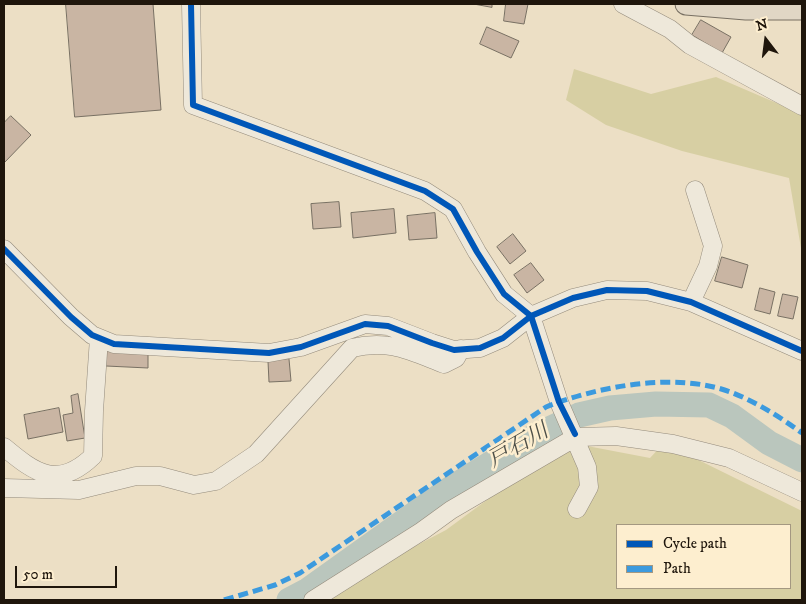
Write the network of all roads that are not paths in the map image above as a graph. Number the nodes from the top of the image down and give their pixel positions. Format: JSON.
{"nodes":[{"id":1,"x":191,"y":4,"type":"edge"},
{"id":2,"x":623,"y":4,"type":"edge"},
{"id":3,"x":686,"y":4,"type":"edge"},
{"id":4,"x":776,"y":7,"type":"edge"},
{"id":5,"x":802,"y":9,"type":"edge"},
{"id":6,"x":802,"y":106,"type":"edge"},
{"id":7,"x":695,"y":190,"type":"dead end"},
{"id":8,"x":4,"y":249,"type":"edge"},
{"id":9,"x":691,"y":302,"type":"junction"},
{"id":10,"x":531,"y":316,"type":"junction"},
{"id":11,"x":99,"y":338,"type":"junction"},
{"id":12,"x":460,"y":349,"type":"junction"},
{"id":13,"x":802,"y":351,"type":"edge"},
{"id":14,"x":575,"y":436,"type":"junction"},
{"id":15,"x":4,"y":448,"type":"edge"},
{"id":16,"x":4,"y":488,"type":"edge"},
{"id":17,"x":802,"y":492,"type":"edge"},
{"id":18,"x":577,"y":509,"type":"dead end"},
{"id":19,"x":313,"y":600,"type":"edge"}],
"edges":[{"from":1,"to":10,"type":"street"},
{"from":2,"to":6,"type":"street"},
{"from":3,"to":4,"type":"main road"},
{"from":4,"to":5,"type":"main road"},
{"from":7,"to":9,"type":"street"},
{"from":8,"to":11,"type":"street"},
{"from":9,"to":10,"type":"street"},
{"from":9,"to":13,"type":"street"},
{"from":10,"to":12,"type":"street"},
{"from":10,"to":14,"type":"street"},
{"from":11,"to":12,"type":"street"},
{"from":11,"to":15,"type":"street"},
{"from":12,"to":16,"type":"street"},
{"from":14,"to":17,"type":"street"},
{"from":14,"to":18,"type":"street"},
{"from":14,"to":19,"type":"street"}]}
